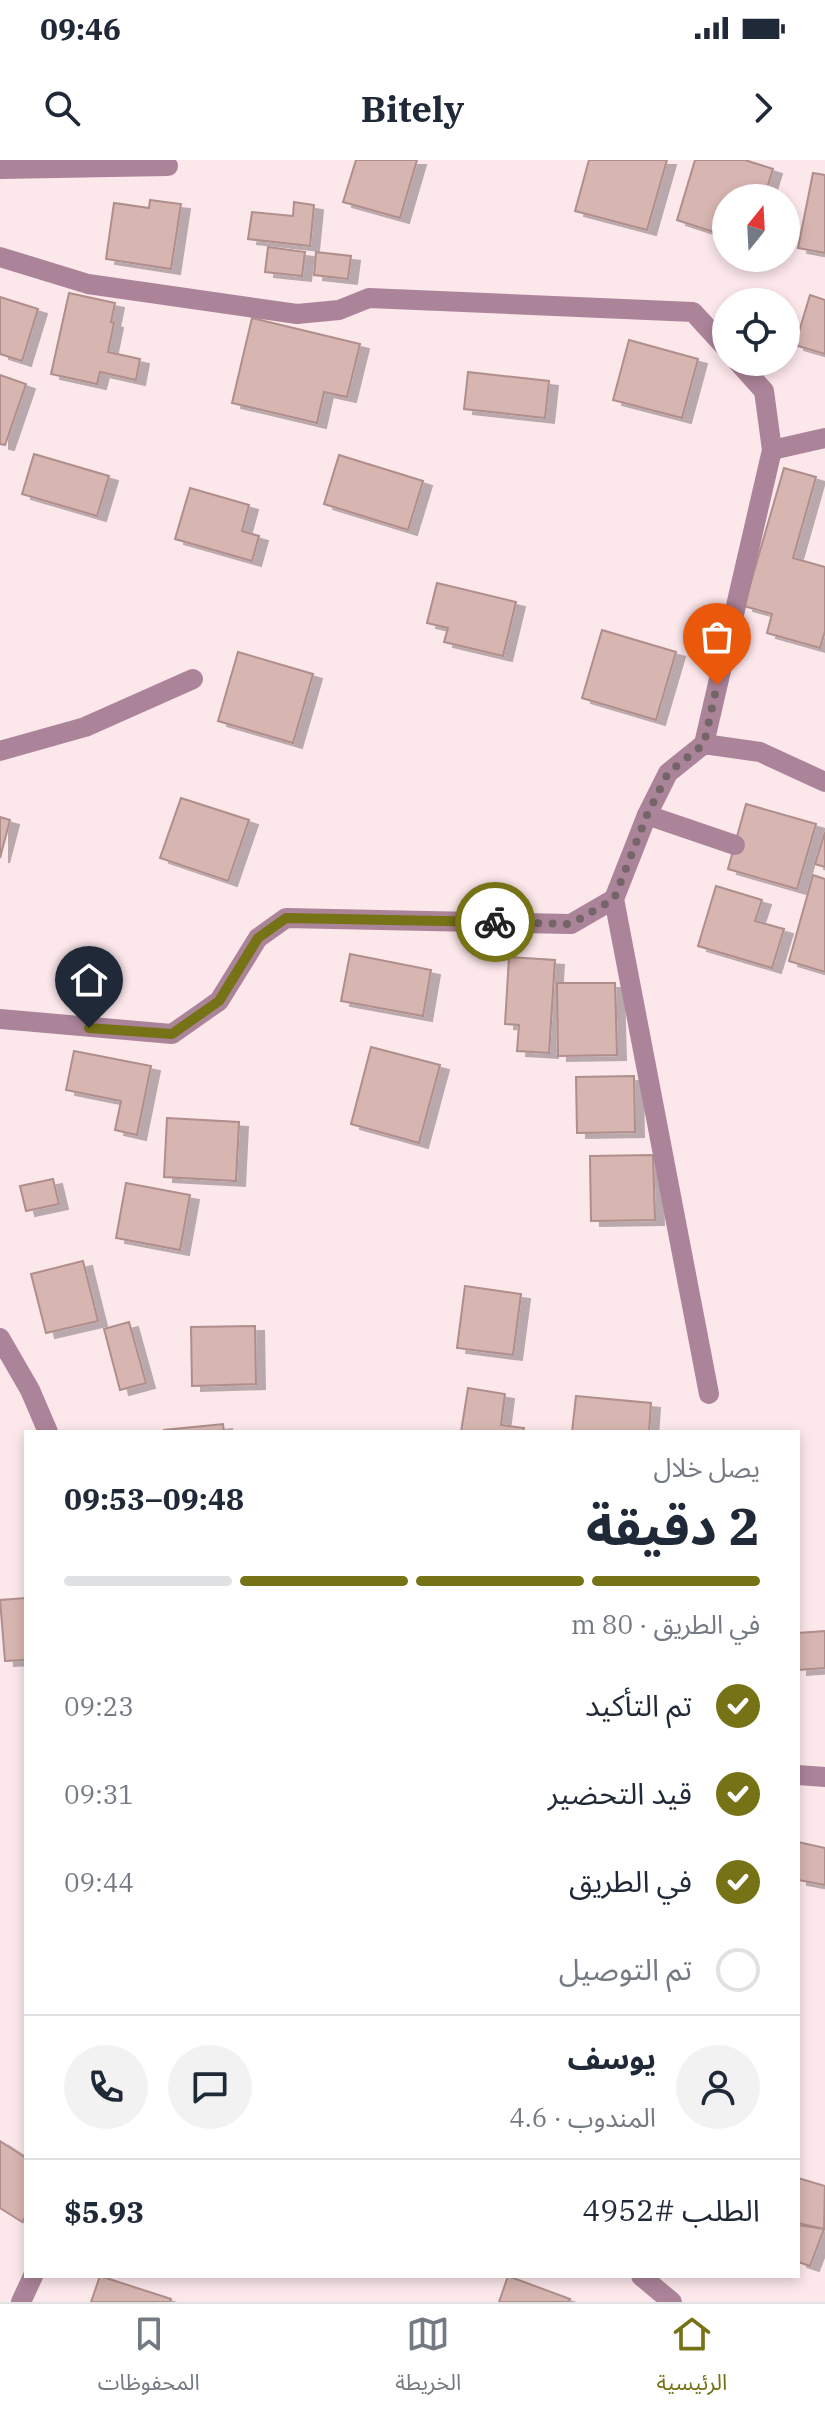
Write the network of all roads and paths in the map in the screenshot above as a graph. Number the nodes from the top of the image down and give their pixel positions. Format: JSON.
{"nodes":[{"id":1,"x":168,"y":166,"type":"dead end"},
{"id":2,"x":0,"y":169,"type":"edge"},
{"id":3,"x":0,"y":257,"type":"edge"},
{"id":4,"x":712,"y":333,"type":"edge"},
{"id":5,"x":751,"y":376,"type":"edge"},
{"id":6,"x":825,"y":438,"type":"edge"},
{"id":7,"x":772,"y":450,"type":"junction"},
{"id":8,"x":193,"y":679,"type":"dead end"},
{"id":9,"x":704,"y":744,"type":"junction"},
{"id":10,"x":0,"y":751,"type":"edge"},
{"id":11,"x":825,"y":782,"type":"edge"},
{"id":12,"x":647,"y":815,"type":"junction"},
{"id":13,"x":735,"y":845,"type":"dead end"},
{"id":14,"x":614,"y":899,"type":"junction"},
{"id":15,"x":0,"y":1019,"type":"edge"},
{"id":16,"x":0,"y":1338,"type":"edge"},
{"id":17,"x":709,"y":1394,"type":"dead end"},
{"id":18,"x":47,"y":1430,"type":"edge"},
{"id":19,"x":800,"y":1775,"type":"edge"},
{"id":20,"x":825,"y":1777,"type":"edge"},
{"id":21,"x":32,"y":2278,"type":"edge"},
{"id":22,"x":643,"y":2278,"type":"edge"},
{"id":23,"x":21,"y":2302,"type":"edge"},
{"id":24,"x":672,"y":2302,"type":"edge"}],
"edges":[{"from":1,"to":2,"type":"street"},
{"from":3,"to":4,"type":"street"},
{"from":5,"to":7,"type":"street"},
{"from":6,"to":7,"type":"street"},
{"from":7,"to":9,"type":"street"},
{"from":8,"to":10,"type":"street"},
{"from":9,"to":11,"type":"street"},
{"from":9,"to":12,"type":"street"},
{"from":12,"to":13,"type":"street"},
{"from":12,"to":14,"type":"street"},
{"from":14,"to":15,"type":"street"},
{"from":14,"to":17,"type":"street"},
{"from":16,"to":18,"type":"street"},
{"from":19,"to":20,"type":"street"},
{"from":21,"to":23,"type":"street"},
{"from":22,"to":24,"type":"street"}]}
